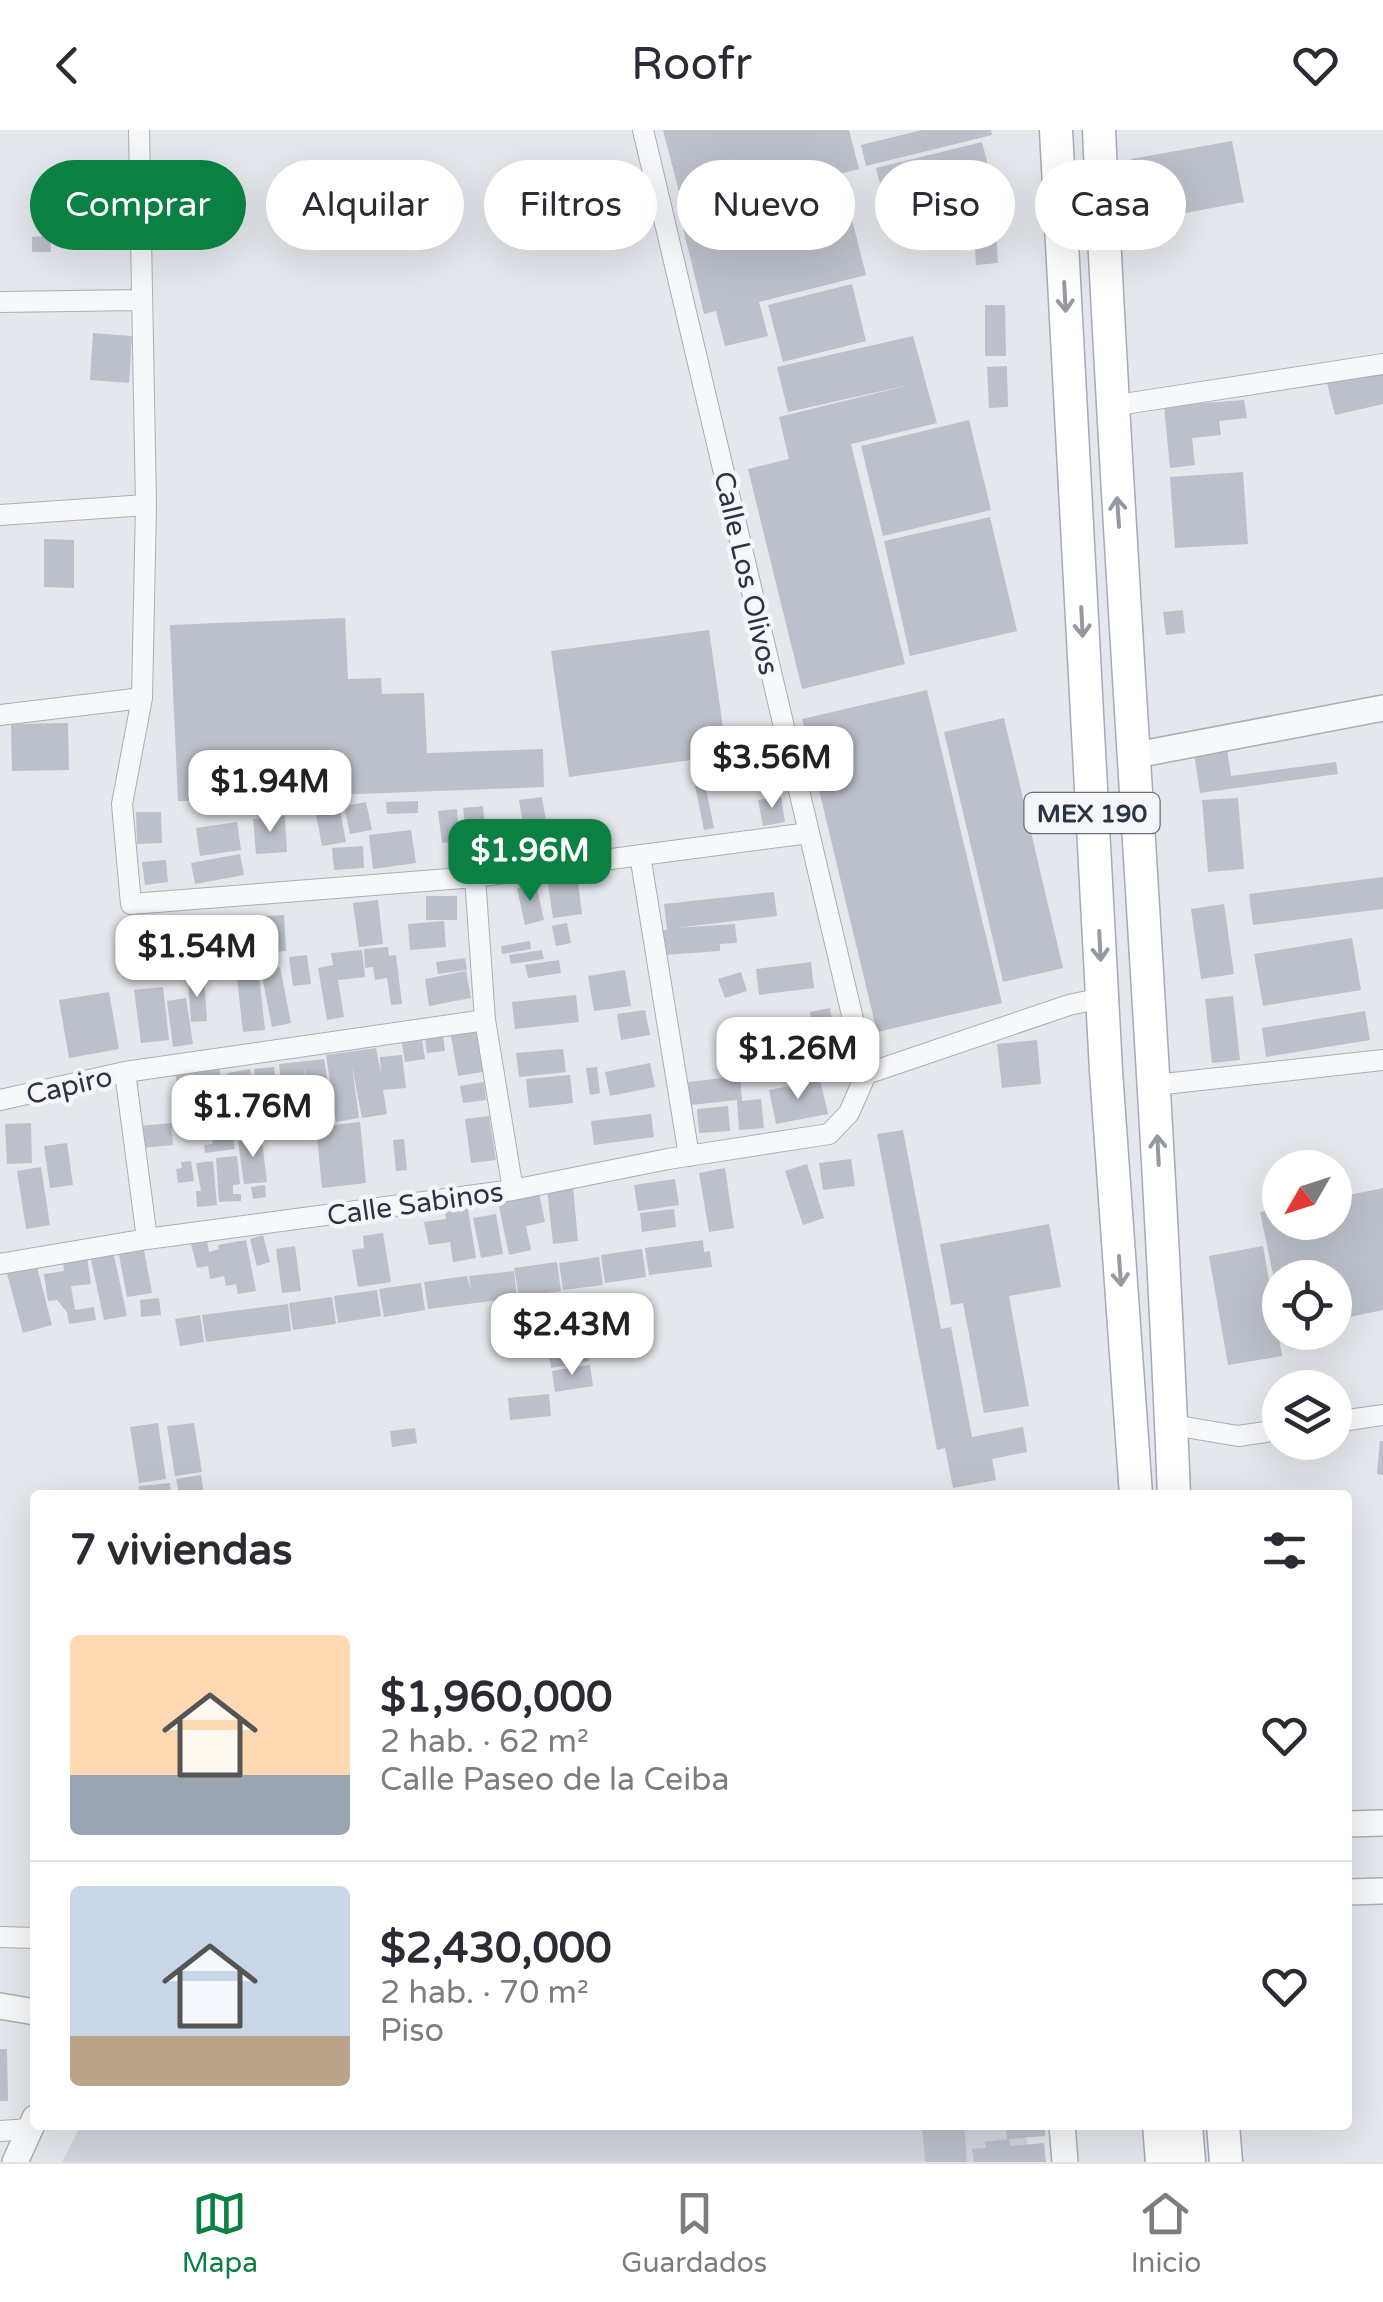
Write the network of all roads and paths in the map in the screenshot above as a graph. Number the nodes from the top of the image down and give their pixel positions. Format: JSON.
{"nodes":[{"id":1,"x":139,"y":130,"type":"edge"},
{"id":2,"x":643,"y":130,"type":"edge"},
{"id":3,"x":1056,"y":130,"type":"edge"},
{"id":4,"x":1099,"y":130,"type":"edge"},
{"id":5,"x":142,"y":300,"type":"junction"},
{"id":6,"x":0,"y":302,"type":"edge"},
{"id":7,"x":1383,"y":364,"type":"edge"},
{"id":8,"x":1111,"y":406,"type":"junction"},
{"id":9,"x":146,"y":505,"type":"junction"},
{"id":10,"x":0,"y":515,"type":"edge"},
{"id":11,"x":142,"y":698,"type":"junction"},
{"id":12,"x":1383,"y":708,"type":"edge"},
{"id":13,"x":0,"y":715,"type":"edge"},
{"id":14,"x":1136,"y":755,"type":"junction"},
{"id":15,"x":809,"y":833,"type":"junction"},
{"id":16,"x":640,"y":855,"type":"junction"},
{"id":17,"x":475,"y":877,"type":"junction"},
{"id":18,"x":1102,"y":998,"type":"junction"},
{"id":19,"x":485,"y":1020,"type":"junction"},
{"id":20,"x":1383,"y":1060,"type":"edge"},
{"id":21,"x":125,"y":1072,"type":"junction"},
{"id":22,"x":866,"y":1074,"type":"junction"},
{"id":23,"x":1155,"y":1086,"type":"junction"},
{"id":24,"x":5,"y":1099,"type":"edge"},
{"id":25,"x":689,"y":1156,"type":"junction"},
{"id":26,"x":513,"y":1190,"type":"junction"},
{"id":27,"x":148,"y":1239,"type":"junction"},
{"id":28,"x":0,"y":1264,"type":"edge"},
{"id":29,"x":1383,"y":1415,"type":"edge"},
{"id":30,"x":1352,"y":1420,"type":"edge"},
{"id":31,"x":1173,"y":1426,"type":"junction"},
{"id":32,"x":1262,"y":1433,"type":"edge"},
{"id":33,"x":1136,"y":1490,"type":"edge"},
{"id":34,"x":1174,"y":1490,"type":"edge"},
{"id":35,"x":1383,"y":1823,"type":"edge"},
{"id":36,"x":1352,"y":1824,"type":"edge"},
{"id":37,"x":1383,"y":1891,"type":"edge"},
{"id":38,"x":1352,"y":1892,"type":"edge"},
{"id":39,"x":0,"y":1937,"type":"edge"},
{"id":40,"x":30,"y":1938,"type":"edge"},
{"id":41,"x":0,"y":2006,"type":"edge"},
{"id":42,"x":30,"y":2010,"type":"edge"},
{"id":43,"x":30,"y":2124,"type":"edge"},
{"id":44,"x":30,"y":2128,"type":"edge"},
{"id":45,"x":0,"y":2130,"type":"edge"},
{"id":46,"x":1062,"y":2130,"type":"edge"},
{"id":47,"x":1159,"y":2130,"type":"edge"},
{"id":48,"x":1186,"y":2130,"type":"edge"},
{"id":49,"x":14,"y":2162,"type":"edge"},
{"id":50,"x":1064,"y":2162,"type":"edge"},
{"id":51,"x":1162,"y":2162,"type":"edge"},
{"id":52,"x":1189,"y":2162,"type":"edge"}],
"edges":[{"from":1,"to":5,"type":"street"},
{"from":2,"to":15,"type":"street","name":"Calle Los Olivos"},
{"from":3,"to":18,"type":"main road","number":"MEX 190","one_way":true},
{"from":4,"to":8,"type":"main road","number":"MEX 190"},
{"from":5,"to":6,"type":"street"},
{"from":5,"to":9,"type":"street"},
{"from":7,"to":8,"type":"street"},
{"from":14,"to":8,"type":"main road","number":"MEX 190","one_way":true},
{"from":9,"to":10,"type":"street"},
{"from":9,"to":11,"type":"street"},
{"from":11,"to":13,"type":"street"},
{"from":11,"to":17,"type":"street"},
{"from":12,"to":14,"type":"street"},
{"from":14,"to":23,"type":"main road","number":"MEX 190"},
{"from":15,"to":16,"type":"street"},
{"from":15,"to":22,"type":"street","name":"Calle Los Olivos"},
{"from":16,"to":17,"type":"street"},
{"from":16,"to":25,"type":"street"},
{"from":17,"to":19,"type":"street"},
{"from":18,"to":22,"type":"street"},
{"from":18,"to":33,"type":"main road","number":"MEX 190","one_way":true},
{"from":19,"to":21,"type":"street","name":"Capiro"},
{"from":19,"to":26,"type":"street"},
{"from":20,"to":23,"type":"street"},
{"from":21,"to":24,"type":"street","name":"Capiro"},
{"from":21,"to":27,"type":"street"},
{"from":22,"to":25,"type":"street","name":"Calle Sabinos"},
{"from":31,"to":23,"type":"main road","number":"MEX 190","one_way":true},
{"from":25,"to":26,"type":"street","name":"Calle Sabinos"},
{"from":26,"to":27,"type":"street","name":"Calle Sabinos"},
{"from":27,"to":28,"type":"street","name":"Calle Sabinos"},
{"from":29,"to":30,"type":"street"},
{"from":31,"to":32,"type":"street"},
{"from":31,"to":34,"type":"main road","number":"MEX 190"},
{"from":35,"to":36,"type":"street"},
{"from":37,"to":38,"type":"street"},
{"from":39,"to":40,"type":"street"},
{"from":41,"to":42,"type":"street"},
{"from":43,"to":45,"type":"street"},
{"from":44,"to":49,"type":"street"},
{"from":46,"to":50,"type":"street"},
{"from":47,"to":51,"type":"main road"},
{"from":48,"to":52,"type":"main road"}]}
